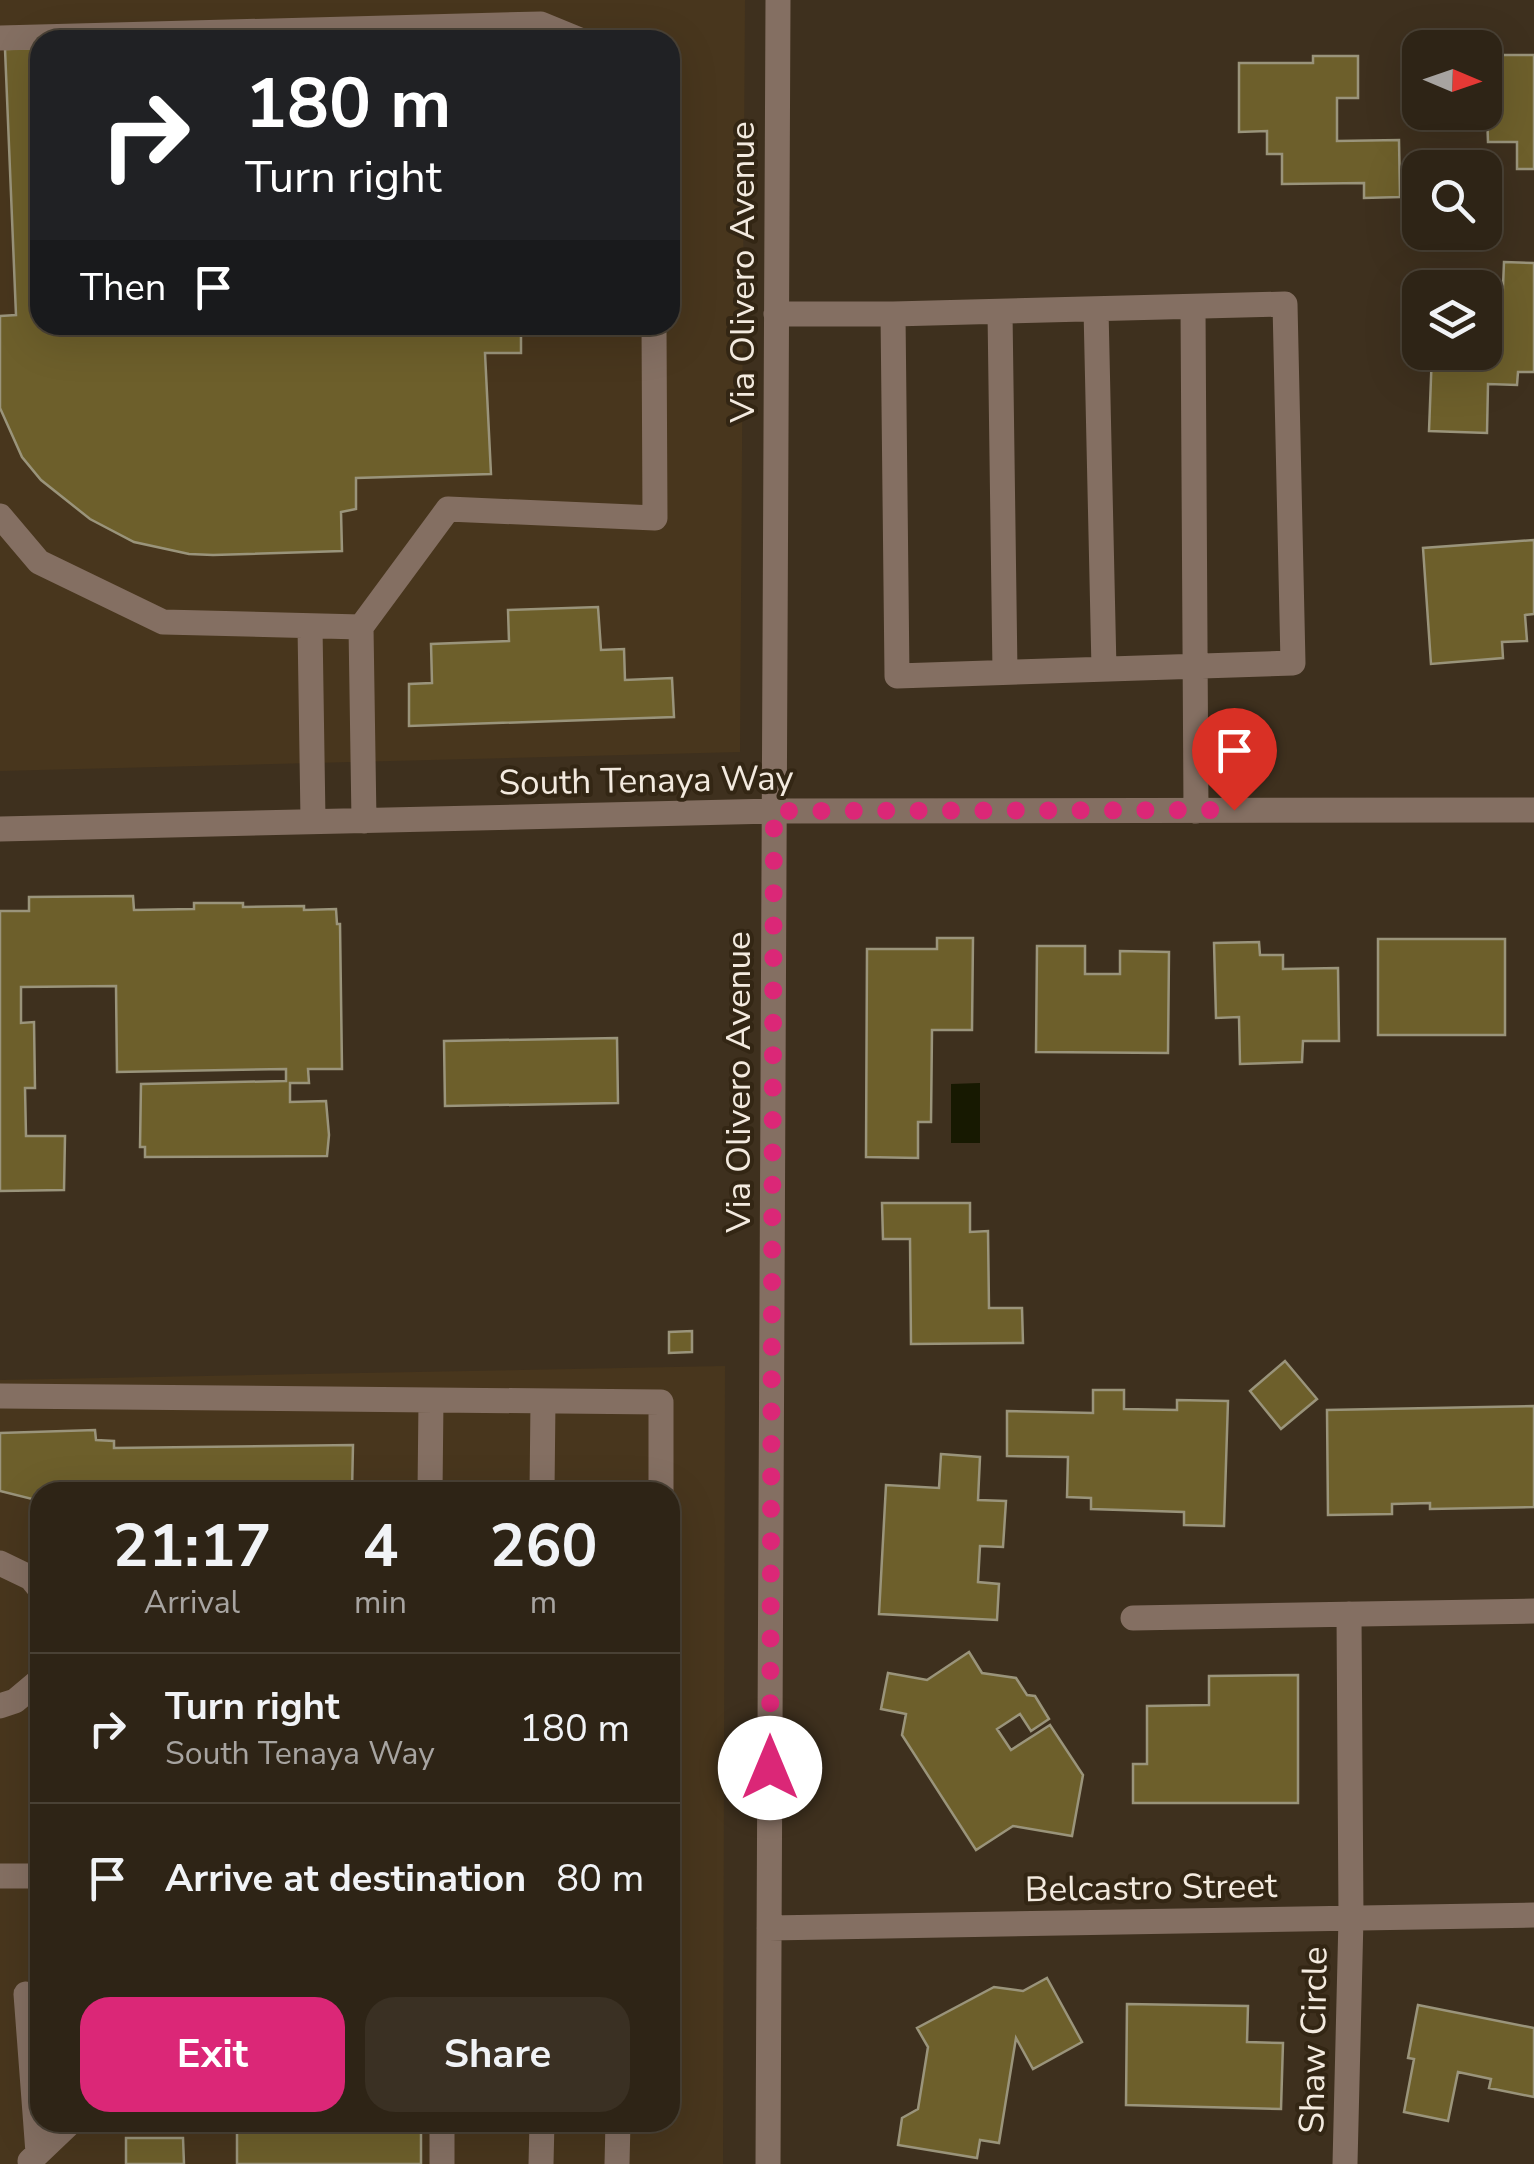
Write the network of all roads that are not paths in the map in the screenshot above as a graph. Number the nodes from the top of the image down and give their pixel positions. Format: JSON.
{"nodes":[{"id":1,"x":778,"y":0,"type":"edge"},
{"id":2,"x":309,"y":30,"type":"edge"},
{"id":3,"x":556,"y":30,"type":"edge"},
{"id":4,"x":30,"y":37,"type":"edge"},
{"id":5,"x":0,"y":38,"type":"edge"},
{"id":6,"x":1192,"y":307,"type":"junction"},
{"id":7,"x":1096,"y":309,"type":"junction"},
{"id":8,"x":1000,"y":312,"type":"junction"},
{"id":9,"x":776,"y":314,"type":"junction"},
{"id":10,"x":893,"y":314,"type":"junction"},
{"id":11,"x":654,"y":335,"type":"edge"},
{"id":12,"x":0,"y":516,"type":"edge"},
{"id":13,"x":310,"y":626,"type":"junction"},
{"id":14,"x":362,"y":627,"type":"junction"},
{"id":15,"x":1198,"y":666,"type":"junction"},
{"id":16,"x":1104,"y":670,"type":"junction"},
{"id":17,"x":1006,"y":672,"type":"junction"},
{"id":18,"x":1534,"y":810,"type":"edge"},
{"id":19,"x":774,"y":811,"type":"junction"},
{"id":20,"x":1196,"y":811,"type":"junction"},
{"id":21,"x":313,"y":820,"type":"junction"},
{"id":22,"x":364,"y":821,"type":"junction"},
{"id":23,"x":0,"y":829,"type":"edge"},
{"id":24,"x":0,"y":1396,"type":"edge"},
{"id":25,"x":431,"y":1400,"type":"junction"},
{"id":26,"x":543,"y":1401,"type":"junction"},
{"id":27,"x":430,"y":1482,"type":"edge"},
{"id":28,"x":542,"y":1482,"type":"edge"},
{"id":29,"x":661,"y":1482,"type":"edge"},
{"id":30,"x":0,"y":1563,"type":"edge"},
{"id":31,"x":30,"y":1577,"type":"edge"},
{"id":32,"x":1534,"y":1611,"type":"edge"},
{"id":33,"x":1349,"y":1614,"type":"junction"},
{"id":34,"x":1133,"y":1618,"type":"dead end"},
{"id":35,"x":30,"y":1688,"type":"edge"},
{"id":36,"x":0,"y":1706,"type":"edge"},
{"id":37,"x":0,"y":1876,"type":"edge"},
{"id":38,"x":30,"y":1876,"type":"edge"},
{"id":39,"x":1534,"y":1915,"type":"edge"},
{"id":40,"x":1351,"y":1918,"type":"junction"},
{"id":41,"x":769,"y":1928,"type":"junction"},
{"id":42,"x":22,"y":1994,"type":"edge"},
{"id":43,"x":30,"y":2126,"type":"edge"},
{"id":44,"x":30,"y":2132,"type":"edge"},
{"id":45,"x":60,"y":2132,"type":"edge"},
{"id":46,"x":442,"y":2132,"type":"edge"},
{"id":47,"x":542,"y":2132,"type":"edge"},
{"id":48,"x":618,"y":2132,"type":"edge"},
{"id":49,"x":32,"y":2159,"type":"edge"},
{"id":50,"x":442,"y":2164,"type":"edge"},
{"id":51,"x":541,"y":2164,"type":"edge"},
{"id":52,"x":617,"y":2164,"type":"edge"},
{"id":53,"x":768,"y":2164,"type":"edge"},
{"id":54,"x":1345,"y":2164,"type":"edge"}],
"edges":[{"from":1,"to":9,"type":"street","name":"Via Olivero Avenue"},
{"from":2,"to":3,"type":"street"},
{"from":4,"to":5,"type":"street"},
{"from":6,"to":7,"type":"street"},
{"from":6,"to":15,"type":"street"},
{"from":6,"to":15,"type":"street"},
{"from":7,"to":8,"type":"street"},
{"from":7,"to":16,"type":"street"},
{"from":8,"to":10,"type":"street"},
{"from":8,"to":17,"type":"street"},
{"from":9,"to":10,"type":"street"},
{"from":9,"to":19,"type":"street","name":"Via Olivero Avenue"},
{"from":10,"to":17,"type":"street"},
{"from":11,"to":14,"type":"street"},
{"from":12,"to":13,"type":"street"},
{"from":13,"to":14,"type":"street"},
{"from":13,"to":21,"type":"street"},
{"from":14,"to":22,"type":"street"},
{"from":15,"to":16,"type":"street"},
{"from":15,"to":20,"type":"street"},
{"from":16,"to":17,"type":"street"},
{"from":18,"to":20,"type":"street","name":"South Tenaya Way"},
{"from":19,"to":20,"type":"street","name":"South Tenaya Way"},
{"from":19,"to":22,"type":"street","name":"South Tenaya Way"},
{"from":19,"to":41,"type":"street","name":"Via Olivero Avenue"},
{"from":21,"to":22,"type":"street","name":"South Tenaya Way"},
{"from":21,"to":23,"type":"street","name":"South Tenaya Way"},
{"from":24,"to":25,"type":"street"},
{"from":25,"to":26,"type":"street"},
{"from":25,"to":27,"type":"street"},
{"from":26,"to":28,"type":"street"},
{"from":26,"to":29,"type":"street"},
{"from":30,"to":31,"type":"street"},
{"from":32,"to":33,"type":"street"},
{"from":33,"to":34,"type":"street"},
{"from":33,"to":40,"type":"street","name":"Shaw Circle"},
{"from":35,"to":36,"type":"street"},
{"from":37,"to":38,"type":"street"},
{"from":39,"to":40,"type":"street","name":"Belcastro Street"},
{"from":40,"to":41,"type":"street","name":"Belcastro Street"},
{"from":40,"to":54,"type":"street","name":"Shaw Circle"},
{"from":41,"to":53,"type":"street","name":"Via Olivero Avenue"},
{"from":42,"to":43,"type":"street"},
{"from":44,"to":49,"type":"street"},
{"from":45,"to":49,"type":"street"},
{"from":46,"to":50,"type":"street"},
{"from":47,"to":51,"type":"street"},
{"from":48,"to":52,"type":"street"}]}
